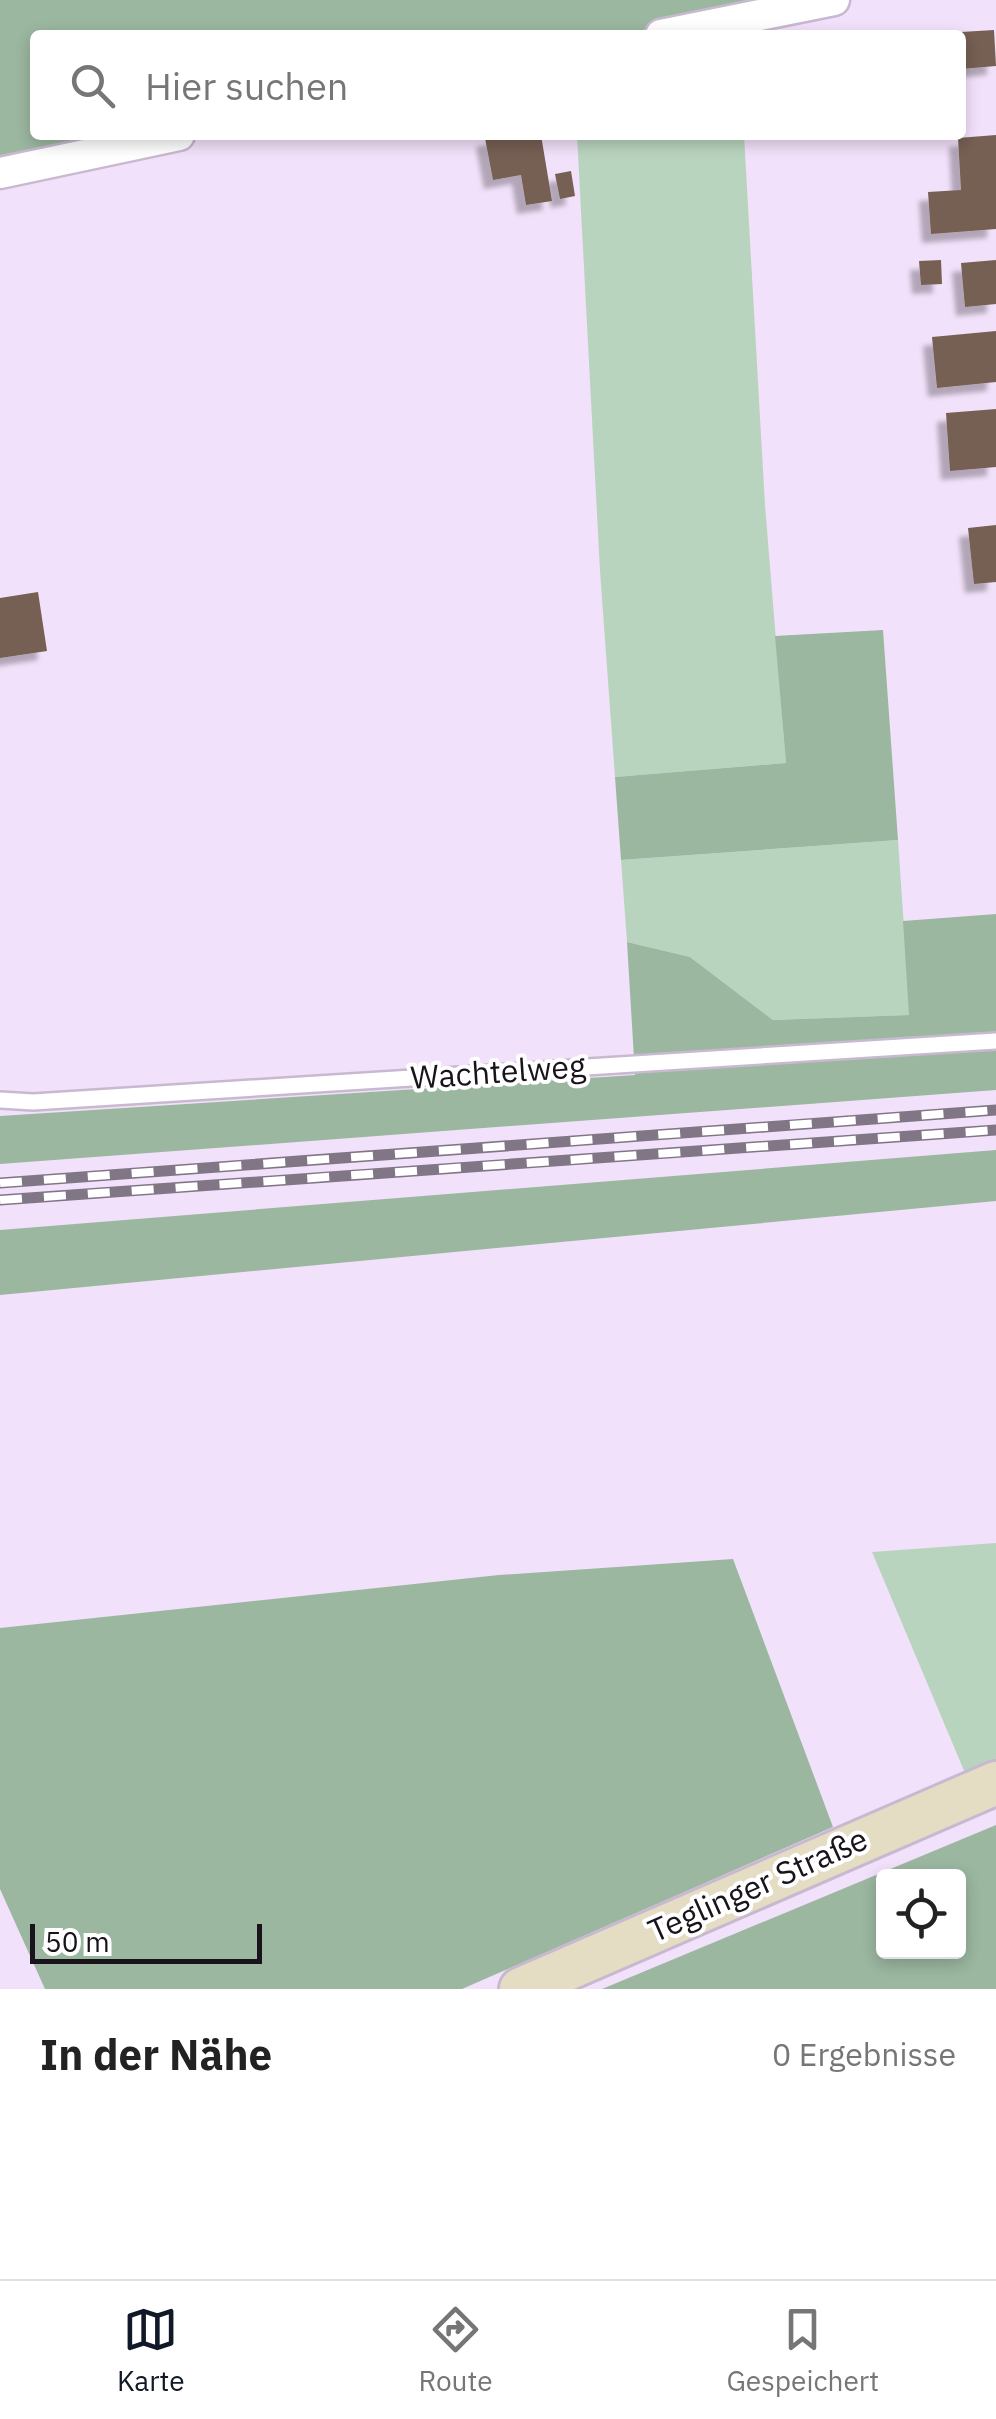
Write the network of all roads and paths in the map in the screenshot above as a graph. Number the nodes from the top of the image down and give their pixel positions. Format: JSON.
{"nodes":[{"id":1,"x":834,"y":0,"type":"edge"},
{"id":2,"x":686,"y":30,"type":"edge"},
{"id":3,"x":155,"y":140,"type":"edge"},
{"id":4,"x":0,"y":173,"type":"edge"},
{"id":5,"x":996,"y":1040,"type":"edge"},
{"id":6,"x":0,"y":1100,"type":"edge"},
{"id":7,"x":996,"y":1783,"type":"edge"},
{"id":8,"x":521,"y":1989,"type":"edge"}],
"edges":[{"from":1,"to":2,"type":"street"},
{"from":3,"to":4,"type":"street"},
{"from":5,"to":6,"type":"lane","name":"Wachtelweg"},
{"from":7,"to":8,"type":"street","name":"Teglinger Straße"}]}
